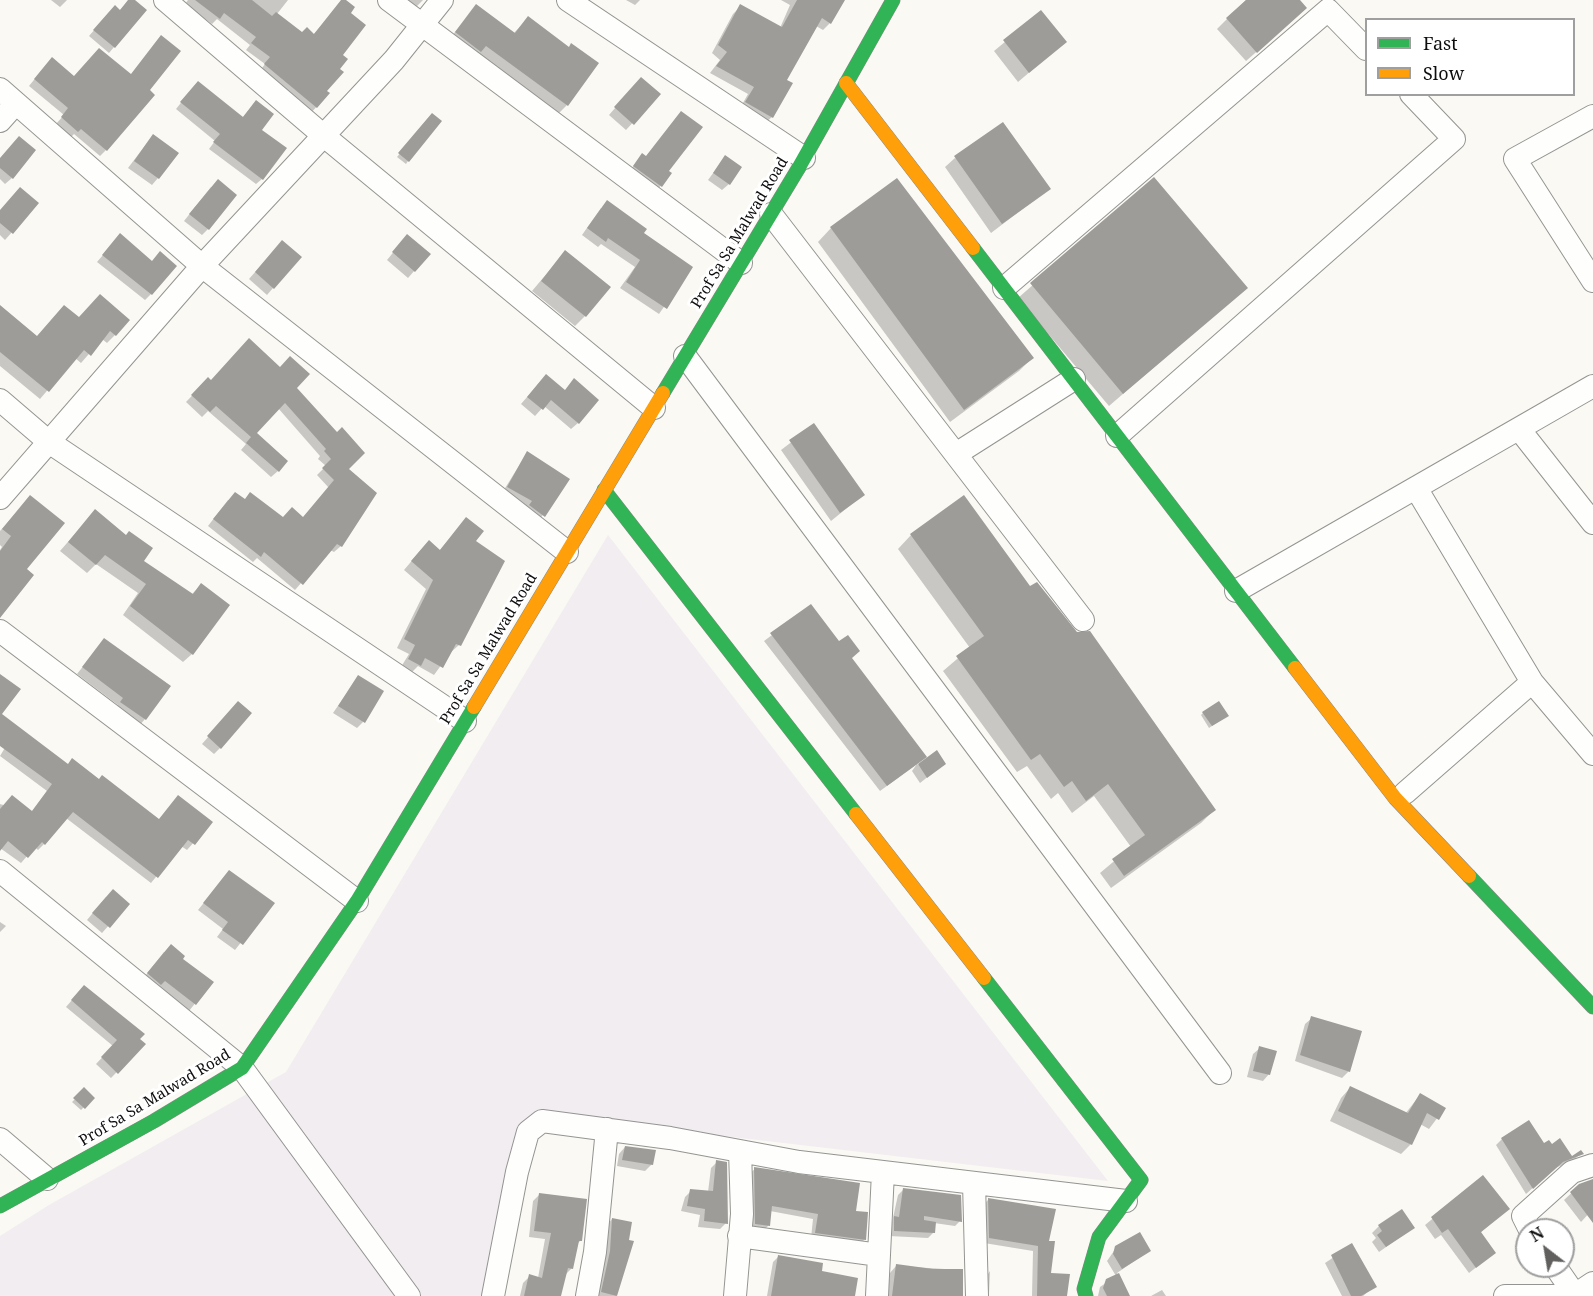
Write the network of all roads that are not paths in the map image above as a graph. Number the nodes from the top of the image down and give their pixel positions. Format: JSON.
{"nodes":[{"id":1,"x":165,"y":0,"type":"edge"},
{"id":2,"x":389,"y":0,"type":"edge"},
{"id":3,"x":442,"y":0,"type":"edge"},
{"id":4,"x":568,"y":0,"type":"edge"},
{"id":5,"x":893,"y":0,"type":"edge"},
{"id":6,"x":1331,"y":5,"type":"edge"},
{"id":7,"x":421,"y":26,"type":"junction"},
{"id":8,"x":1365,"y":48,"type":"edge"},
{"id":9,"x":846,"y":83,"type":"junction"},
{"id":10,"x":8,"y":96,"type":"edge"},
{"id":11,"x":1413,"y":96,"type":"edge"},
{"id":12,"x":1593,"y":116,"type":"edge"},
{"id":13,"x":0,"y":121,"type":"edge"},
{"id":14,"x":324,"y":136,"type":"junction"},
{"id":15,"x":804,"y":158,"type":"junction"},
{"id":16,"x":771,"y":214,"type":"junction"},
{"id":17,"x":741,"y":264,"type":"junction"},
{"id":18,"x":202,"y":266,"type":"junction"},
{"id":19,"x":1591,"y":272,"type":"edge"},
{"id":20,"x":1004,"y":288,"type":"junction"},
{"id":21,"x":685,"y":356,"type":"junction"},
{"id":22,"x":1074,"y":379,"type":"junction"},
{"id":23,"x":1593,"y":386,"type":"edge"},
{"id":24,"x":0,"y":400,"type":"edge"},
{"id":25,"x":654,"y":408,"type":"junction"},
{"id":26,"x":1518,"y":429,"type":"junction"},
{"id":27,"x":1117,"y":436,"type":"junction"},
{"id":28,"x":49,"y":442,"type":"junction"},
{"id":29,"x":956,"y":454,"type":"junction"},
{"id":30,"x":1416,"y":488,"type":"junction"},
{"id":31,"x":604,"y":490,"type":"junction"},
{"id":32,"x":0,"y":498,"type":"edge"},
{"id":33,"x":1593,"y":524,"type":"edge"},
{"id":34,"x":567,"y":552,"type":"junction"},
{"id":35,"x":1236,"y":591,"type":"junction"},
{"id":36,"x":1083,"y":620,"type":"dead end"},
{"id":37,"x":0,"y":631,"type":"edge"},
{"id":38,"x":1532,"y":682,"type":"junction"},
{"id":39,"x":465,"y":721,"type":"junction"},
{"id":40,"x":1593,"y":754,"type":"edge"},
{"id":41,"x":1405,"y":793,"type":"dead end"},
{"id":42,"x":0,"y":871,"type":"edge"},
{"id":43,"x":357,"y":901,"type":"junction"},
{"id":44,"x":1593,"y":1007,"type":"edge"},
{"id":45,"x":242,"y":1068,"type":"junction"},
{"id":46,"x":1220,"y":1074,"type":"dead end"},
{"id":47,"x":607,"y":1129,"type":"junction"},
{"id":48,"x":0,"y":1139,"type":"edge"},
{"id":49,"x":740,"y":1151,"type":"junction"},
{"id":50,"x":1593,"y":1164,"type":"edge"},
{"id":51,"x":883,"y":1172,"type":"junction"},
{"id":52,"x":47,"y":1179,"type":"junction"},
{"id":53,"x":974,"y":1183,"type":"junction"},
{"id":54,"x":1126,"y":1201,"type":"junction"},
{"id":55,"x":0,"y":1206,"type":"edge"},
{"id":56,"x":1524,"y":1218,"type":"edge"},
{"id":57,"x":739,"y":1236,"type":"junction"},
{"id":58,"x":879,"y":1255,"type":"junction"},
{"id":59,"x":1568,"y":1278,"type":"edge"},
{"id":60,"x":1582,"y":1291,"type":"edge"},
{"id":61,"x":409,"y":1296,"type":"edge"},
{"id":62,"x":493,"y":1296,"type":"edge"},
{"id":63,"x":587,"y":1296,"type":"edge"},
{"id":64,"x":735,"y":1296,"type":"edge"},
{"id":65,"x":877,"y":1296,"type":"edge"},
{"id":66,"x":977,"y":1296,"type":"edge"},
{"id":67,"x":1086,"y":1296,"type":"edge"},
{"id":68,"x":1512,"y":1296,"type":"edge"}],
"edges":[{"from":1,"to":14,"type":"street"},
{"from":2,"to":7,"type":"street"},
{"from":3,"to":7,"type":"street"},
{"from":4,"to":15,"type":"street"},
{"from":5,"to":9,"type":"street","name":"Prof Sa Sa Malwad Road"},
{"from":6,"to":8,"type":"street"},
{"from":6,"to":20,"type":"street"},
{"from":7,"to":14,"type":"street"},
{"from":7,"to":17,"type":"street"},
{"from":9,"to":15,"type":"street","name":"Prof Sa Sa Malwad Road"},
{"from":9,"to":20,"type":"street"},
{"from":10,"to":13,"type":"street"},
{"from":10,"to":18,"type":"street"},
{"from":11,"to":27,"type":"street"},
{"from":12,"to":19,"type":"street"},
{"from":14,"to":18,"type":"street"},
{"from":14,"to":25,"type":"street"},
{"from":15,"to":16,"type":"street","name":"Prof Sa Sa Malwad Road"},
{"from":16,"to":17,"type":"street","name":"Prof Sa Sa Malwad Road"},
{"from":16,"to":29,"type":"street"},
{"from":17,"to":21,"type":"street","name":"Prof Sa Sa Malwad Road"},
{"from":18,"to":28,"type":"street"},
{"from":18,"to":34,"type":"street"},
{"from":20,"to":22,"type":"street"},
{"from":21,"to":25,"type":"street","name":"Prof Sa Sa Malwad Road"},
{"from":21,"to":46,"type":"street"},
{"from":22,"to":27,"type":"street"},
{"from":22,"to":29,"type":"street"},
{"from":23,"to":26,"type":"street"},
{"from":24,"to":28,"type":"street"},
{"from":25,"to":31,"type":"street","name":"Prof Sa Sa Malwad Road"},
{"from":26,"to":30,"type":"street"},
{"from":26,"to":33,"type":"street"},
{"from":27,"to":35,"type":"street"},
{"from":28,"to":32,"type":"street"},
{"from":28,"to":39,"type":"street"},
{"from":29,"to":36,"type":"street"},
{"from":30,"to":35,"type":"street"},
{"from":30,"to":38,"type":"street"},
{"from":31,"to":34,"type":"street","name":"Prof Sa Sa Malwad Road"},
{"from":31,"to":54,"type":"street"},
{"from":34,"to":39,"type":"street","name":"Prof Sa Sa Malwad Road"},
{"from":35,"to":44,"type":"street"},
{"from":37,"to":43,"type":"street"},
{"from":38,"to":40,"type":"street"},
{"from":38,"to":41,"type":"street"},
{"from":39,"to":43,"type":"street","name":"Prof Sa Sa Malwad Road"},
{"from":42,"to":45,"type":"street"},
{"from":43,"to":45,"type":"street","name":"Prof Sa Sa Malwad Road"},
{"from":45,"to":52,"type":"street","name":"Prof Sa Sa Malwad Road"},
{"from":45,"to":61,"type":"street"},
{"from":47,"to":49,"type":"street"},
{"from":47,"to":62,"type":"street"},
{"from":47,"to":63,"type":"street"},
{"from":48,"to":52,"type":"street"},
{"from":49,"to":51,"type":"street"},
{"from":49,"to":57,"type":"street"},
{"from":50,"to":56,"type":"street"},
{"from":51,"to":53,"type":"street"},
{"from":51,"to":58,"type":"street"},
{"from":52,"to":55,"type":"street","name":"Prof Sa Sa Malwad Road"},
{"from":53,"to":54,"type":"street"},
{"from":53,"to":66,"type":"street"},
{"from":54,"to":67,"type":"street"},
{"from":57,"to":58,"type":"street"},
{"from":57,"to":64,"type":"street"},
{"from":58,"to":65,"type":"street"},
{"from":59,"to":60,"type":"street"},
{"from":60,"to":68,"type":"street"}]}
